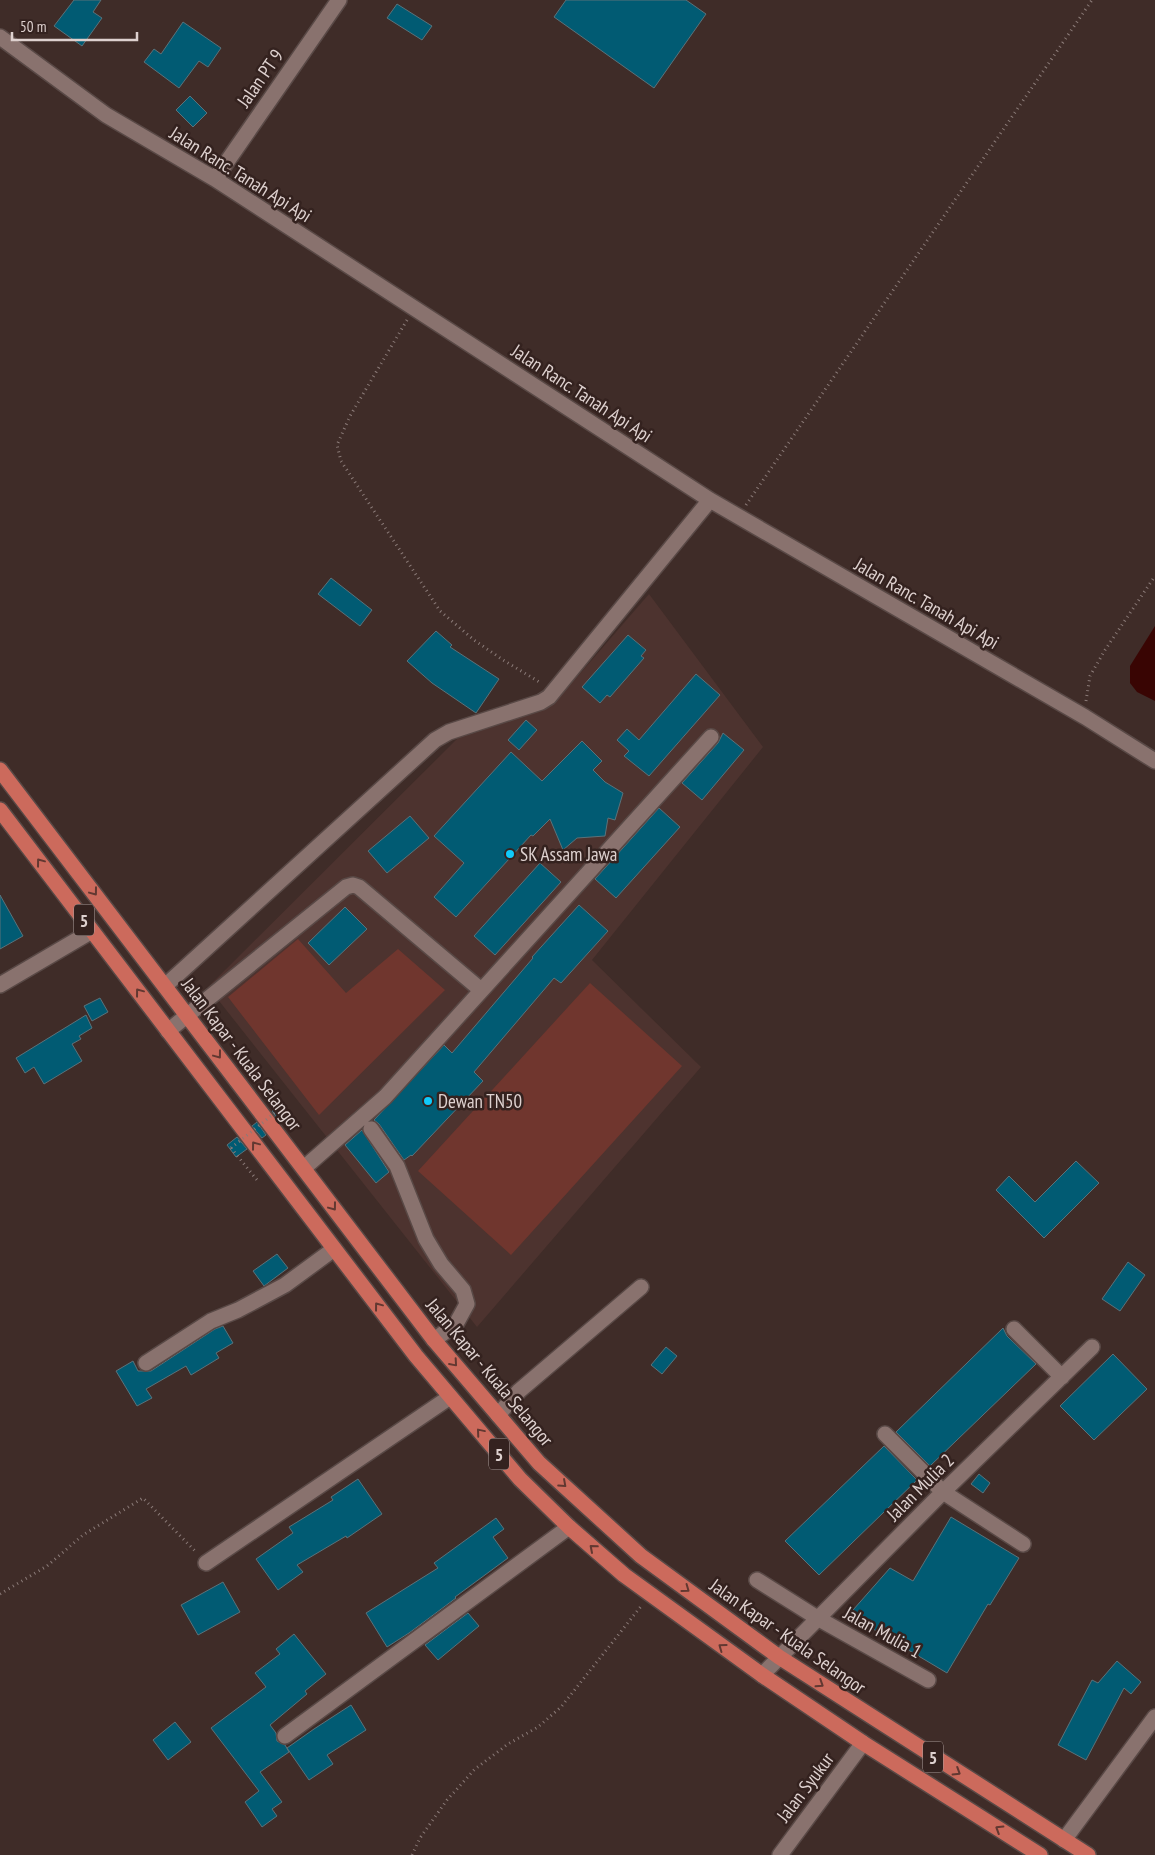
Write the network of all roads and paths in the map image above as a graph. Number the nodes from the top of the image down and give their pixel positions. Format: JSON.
{"nodes":[{"id":1,"x":339,"y":0,"type":"edge"},
{"id":2,"x":1092,"y":0,"type":"edge"},
{"id":3,"x":0,"y":38,"type":"edge"},
{"id":4,"x":215,"y":180,"type":"junction"},
{"id":5,"x":414,"y":308,"type":"junction"},
{"id":6,"x":710,"y":500,"type":"junction"},
{"id":7,"x":738,"y":517,"type":"junction"},
{"id":8,"x":1155,"y":576,"type":"edge"},
{"id":9,"x":555,"y":690,"type":"junction"},
{"id":10,"x":1085,"y":717,"type":"junction"},
{"id":11,"x":710,"y":738,"type":"dead end"},
{"id":12,"x":1155,"y":761,"type":"edge"},
{"id":13,"x":0,"y":770,"type":"edge"},
{"id":14,"x":0,"y":810,"type":"edge"},
{"id":15,"x":92,"y":931,"type":"junction"},
{"id":16,"x":0,"y":985,"type":"edge"},
{"id":17,"x":165,"y":986,"type":"junction"},
{"id":18,"x":481,"y":990,"type":"junction"},
{"id":19,"x":188,"y":1016,"type":"junction"},
{"id":20,"x":168,"y":1031,"type":"junction"},
{"id":21,"x":276,"y":1112,"type":"dead end"},
{"id":22,"x":371,"y":1129,"type":"dead end"},
{"id":23,"x":304,"y":1168,"type":"junction"},
{"id":24,"x":257,"y":1180,"type":"dead end"},
{"id":25,"x":285,"y":1184,"type":"junction"},
{"id":26,"x":334,"y":1249,"type":"junction"},
{"id":27,"x":641,"y":1287,"type":"dead end"},
{"id":28,"x":1014,"y":1330,"type":"dead end"},
{"id":29,"x":434,"y":1340,"type":"junction"},
{"id":30,"x":1092,"y":1347,"type":"dead end"},
{"id":31,"x":146,"y":1363,"type":"dead end"},
{"id":32,"x":1062,"y":1377,"type":"junction"},
{"id":33,"x":450,"y":1397,"type":"junction"},
{"id":34,"x":498,"y":1415,"type":"junction"},
{"id":35,"x":885,"y":1434,"type":"dead end"},
{"id":36,"x":943,"y":1492,"type":"junction"},
{"id":37,"x":569,"y":1527,"type":"junction"},
{"id":38,"x":1023,"y":1544,"type":"dead end"},
{"id":39,"x":206,"y":1563,"type":"joint"},
{"id":40,"x":757,"y":1580,"type":"dead end"},
{"id":41,"x":0,"y":1594,"type":"edge"},
{"id":42,"x":650,"y":1594,"type":"junction"},
{"id":43,"x":819,"y":1619,"type":"junction"},
{"id":44,"x":779,"y":1658,"type":"junction"},
{"id":45,"x":762,"y":1676,"type":"junction"},
{"id":46,"x":928,"y":1680,"type":"dead end"},
{"id":47,"x":1155,"y":1717,"type":"edge"},
{"id":48,"x":285,"y":1736,"type":"dead end"},
{"id":49,"x":863,"y":1743,"type":"junction"},
{"id":50,"x":1064,"y":1840,"type":"junction"},
{"id":51,"x":412,"y":1855,"type":"edge"},
{"id":52,"x":780,"y":1855,"type":"edge"},
{"id":53,"x":1040,"y":1855,"type":"edge"},
{"id":54,"x":1088,"y":1855,"type":"edge"}],
"edges":[{"from":1,"to":4,"type":"street","name":"Jalan PT 9"},
{"from":2,"to":7,"type":"path"},
{"from":3,"to":4,"type":"street","name":"Jalan Ranc. Tanah Api Api"},
{"from":4,"to":5,"type":"street","name":"Jalan Ranc. Tanah Api Api"},
{"from":5,"to":6,"type":"street","name":"Jalan Ranc. Tanah Api Api"},
{"from":5,"to":9,"type":"path"},
{"from":6,"to":7,"type":"street","name":"Jalan Ranc. Tanah Api Api"},
{"from":6,"to":9,"type":"street"},
{"from":7,"to":10,"type":"street","name":"Jalan Ranc. Tanah Api Api"},
{"from":8,"to":10,"type":"path"},
{"from":9,"to":17,"type":"street"},
{"from":10,"to":12,"type":"street","name":"Jalan Ranc. Tanah Api Api"},
{"from":11,"to":18,"type":"street"},
{"from":13,"to":17,"type":"highway","name":"Jalan Kapar - Kuala Selangor","number":"5","one_way":true},
{"from":15,"to":14,"type":"highway","number":"5","one_way":true},
{"from":15,"to":16,"type":"street"},
{"from":20,"to":15,"type":"highway","number":"5","one_way":true},
{"from":17,"to":19,"type":"highway","name":"Jalan Kapar - Kuala Selangor","number":"5"},
{"from":18,"to":19,"type":"street"},
{"from":18,"to":23,"type":"street"},
{"from":19,"to":20,"type":"street"},
{"from":19,"to":23,"type":"highway","name":"Jalan Kapar - Kuala Selangor","number":"5","one_way":true},
{"from":25,"to":20,"type":"highway","number":"5","one_way":true},
{"from":21,"to":24,"type":"path","bridge":true},
{"from":22,"to":29,"type":"street"},
{"from":23,"to":25,"type":"highway"},
{"from":23,"to":29,"type":"highway","name":"Jalan Kapar - Kuala Selangor","number":"5","one_way":true},
{"from":25,"to":26,"type":"highway","number":"5"},
{"from":26,"to":31,"type":"street"},
{"from":33,"to":26,"type":"highway","number":"5","one_way":true},
{"from":27,"to":34,"type":"street"},
{"from":28,"to":32,"type":"street"},
{"from":29,"to":34,"type":"highway","name":"Jalan Kapar - Kuala Selangor","number":"5","one_way":true},
{"from":30,"to":32,"type":"street","name":"Jalan Mulia 2"},
{"from":32,"to":36,"type":"street","name":"Jalan Mulia 2"},
{"from":37,"to":33,"type":"highway","number":"5","one_way":true},
{"from":33,"to":39,"type":"street"},
{"from":34,"to":44,"type":"highway","name":"Jalan Kapar - Kuala Selangor","number":"5","one_way":true},
{"from":35,"to":36,"type":"street"},
{"from":36,"to":38,"type":"street"},
{"from":36,"to":43,"type":"street","name":"Jalan Mulia 2"},
{"from":42,"to":37,"type":"highway","number":"5","one_way":true},
{"from":37,"to":48,"type":"street"},
{"from":39,"to":41,"type":"path"},
{"from":40,"to":43,"type":"street","name":"Jalan Mulia 1"},
{"from":45,"to":42,"type":"highway","number":"5","one_way":true},
{"from":42,"to":51,"type":"path"},
{"from":43,"to":44,"type":"street","name":"Jalan Mulia 2"},
{"from":43,"to":46,"type":"street","name":"Jalan Mulia 1"},
{"from":44,"to":45,"type":"street","name":"Jalan Mulia 2"},
{"from":44,"to":50,"type":"highway","name":"Jalan Kapar - Kuala Selangor","number":"5","one_way":true},
{"from":45,"to":49,"type":"highway","number":"5"},
{"from":47,"to":50,"type":"street"},
{"from":49,"to":52,"type":"street","name":"Jalan Syukur"},
{"from":53,"to":49,"type":"highway","number":"5","one_way":true},
{"from":50,"to":54,"type":"highway","name":"Jalan Kapar - Kuala Selangor","number":"5"}]}
